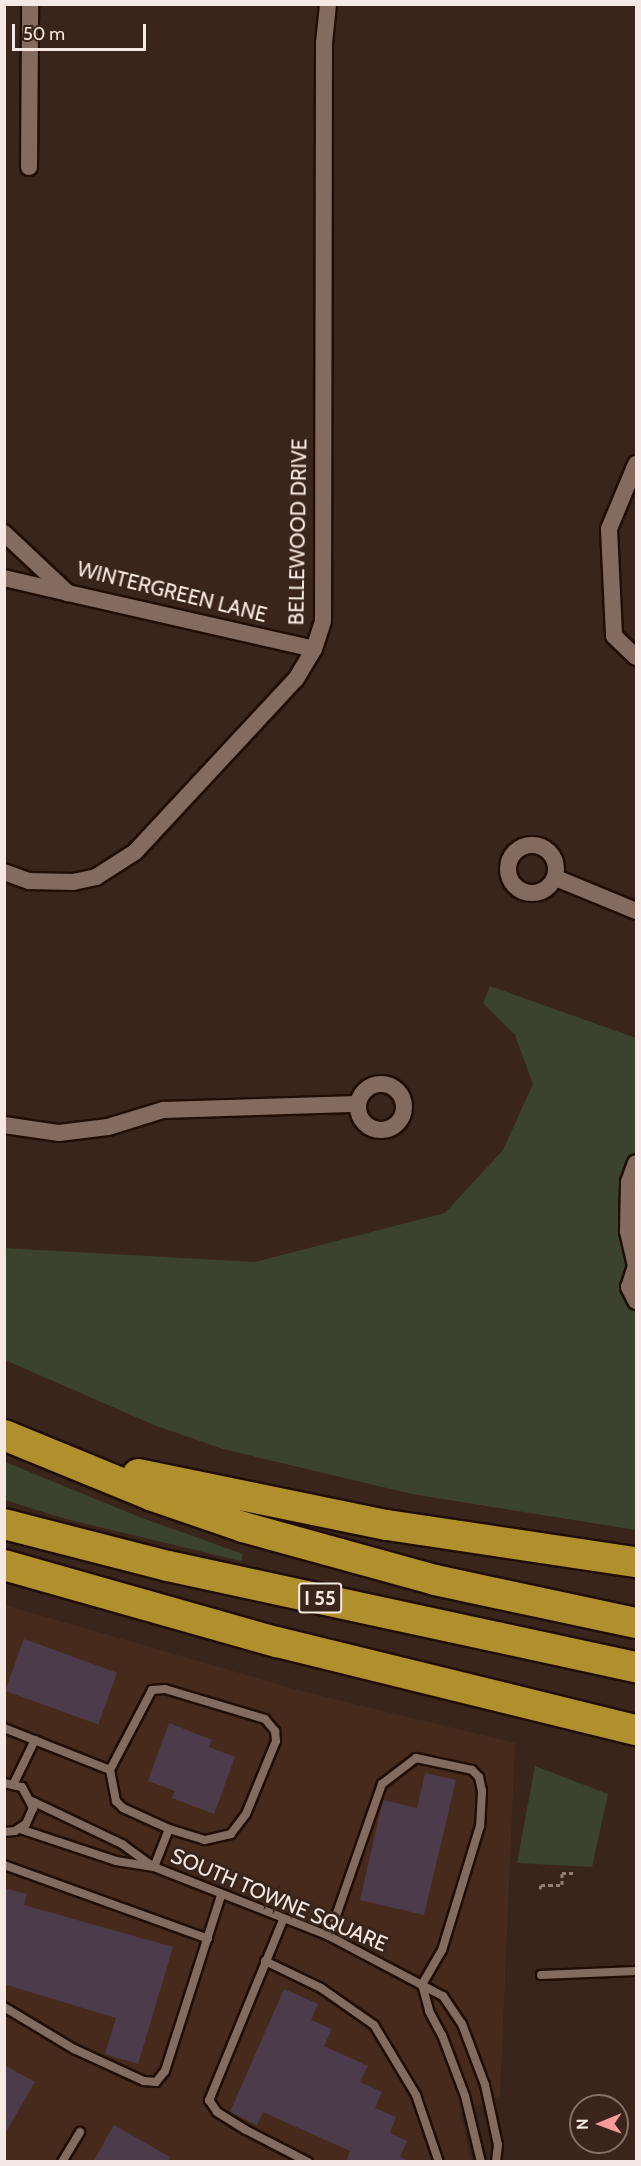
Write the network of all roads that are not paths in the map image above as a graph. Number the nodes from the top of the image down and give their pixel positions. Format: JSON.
{"nodes":[{"id":1,"x":30,"y":4,"type":"edge"},
{"id":2,"x":328,"y":4,"type":"edge"},
{"id":3,"x":29,"y":167,"type":"dead end"},
{"id":4,"x":636,"y":464,"type":"edge"},
{"id":5,"x":4,"y":533,"type":"edge"},
{"id":6,"x":4,"y":578,"type":"edge"},
{"id":7,"x":68,"y":593,"type":"junction"},
{"id":8,"x":314,"y":649,"type":"junction"},
{"id":9,"x":636,"y":657,"type":"edge"},
{"id":10,"x":4,"y":872,"type":"edge"},
{"id":11,"x":556,"y":878,"type":"dead end"},
{"id":12,"x":636,"y":911,"type":"edge"},
{"id":13,"x":358,"y":1104,"type":"dead end"},
{"id":14,"x":4,"y":1125,"type":"edge"},
{"id":15,"x":636,"y":1164,"type":"edge"},
{"id":16,"x":636,"y":1266,"type":"edge"},
{"id":17,"x":636,"y":1301,"type":"edge"},
{"id":18,"x":4,"y":1435,"type":"edge"},
{"id":19,"x":52,"y":1457,"type":"junction"},
{"id":20,"x":4,"y":1524,"type":"edge"},
{"id":21,"x":636,"y":1562,"type":"edge"},
{"id":22,"x":4,"y":1565,"type":"edge"},
{"id":23,"x":636,"y":1623,"type":"edge"},
{"id":24,"x":636,"y":1667,"type":"edge"},
{"id":25,"x":480,"y":1695,"type":"junction"},
{"id":26,"x":4,"y":1728,"type":"edge"},
{"id":27,"x":636,"y":1730,"type":"edge"},
{"id":28,"x":35,"y":1740,"type":"junction"},
{"id":29,"x":636,"y":1746,"type":"edge"},
{"id":30,"x":110,"y":1770,"type":"junction"},
{"id":31,"x":9,"y":1783,"type":"edge"},
{"id":32,"x":32,"y":1801,"type":"junction"},
{"id":33,"x":169,"y":1828,"type":"junction"},
{"id":34,"x":20,"y":1829,"type":"junction"},
{"id":35,"x":4,"y":1832,"type":"edge"},
{"id":36,"x":4,"y":1865,"type":"edge"},
{"id":37,"x":154,"y":1867,"type":"junction"},
{"id":38,"x":221,"y":1895,"type":"junction"},
{"id":39,"x":283,"y":1920,"type":"junction"},
{"id":40,"x":329,"y":1936,"type":"junction"},
{"id":41,"x":208,"y":1939,"type":"junction"},
{"id":42,"x":265,"y":1961,"type":"junction"},
{"id":43,"x":636,"y":1971,"type":"edge"},
{"id":44,"x":541,"y":1975,"type":"dead end"},
{"id":45,"x":422,"y":1984,"type":"junction"},
{"id":46,"x":4,"y":2007,"type":"edge"},
{"id":47,"x":80,"y":2132,"type":"dead end"},
{"id":48,"x":62,"y":2162,"type":"edge"},
{"id":49,"x":308,"y":2162,"type":"edge"},
{"id":50,"x":439,"y":2162,"type":"edge"},
{"id":51,"x":481,"y":2162,"type":"edge"},
{"id":52,"x":496,"y":2162,"type":"edge"}],
"edges":[{"from":1,"to":3,"type":"street"},
{"from":2,"to":8,"type":"street","name":"BELLEWOOD DRIVE"},
{"from":4,"to":9,"type":"street"},
{"from":5,"to":7,"type":"street","name":"WINTERGREEN LANE"},
{"from":6,"to":7,"type":"street"},
{"from":7,"to":8,"type":"street","name":"WINTERGREEN LANE"},
{"from":8,"to":10,"type":"street","name":"BELLEWOOD DRIVE"},
{"from":11,"to":12,"type":"street"},
{"from":13,"to":14,"type":"street"},
{"from":15,"to":16,"type":"street"},
{"from":16,"to":17,"type":"street"},
{"from":18,"to":19,"type":"highway","number":"I 55"},
{"from":19,"to":21,"type":"highway"},
{"from":19,"to":23,"type":"highway","number":"I 55"},
{"from":20,"to":24,"type":"highway","number":"I 55"},
{"from":22,"to":25,"type":"highway"},
{"from":25,"to":27,"type":"highway"},
{"from":25,"to":29,"type":"highway"},
{"from":26,"to":28,"type":"lane"},
{"from":28,"to":30,"type":"lane"},
{"from":28,"to":31,"type":"lane"},
{"from":30,"to":33,"type":"lane"},
{"from":30,"to":33,"type":"lane"},
{"from":31,"to":32,"type":"lane","name":"SOUTH TOWNE SQUARE"},
{"from":32,"to":34,"type":"lane"},
{"from":32,"to":37,"type":"lane","name":"SOUTH TOWNE SQUARE"},
{"from":33,"to":37,"type":"lane"},
{"from":34,"to":35,"type":"lane","name":"SOUTH TOWNE SQUARE"},
{"from":34,"to":37,"type":"lane","name":"SOUTH TOWNE SQUARE"},
{"from":36,"to":41,"type":"lane"},
{"from":37,"to":38,"type":"lane","name":"SOUTH TOWNE SQUARE"},
{"from":38,"to":39,"type":"lane","name":"SOUTH TOWNE SQUARE"},
{"from":38,"to":41,"type":"lane"},
{"from":39,"to":40,"type":"lane","name":"SOUTH TOWNE SQUARE"},
{"from":39,"to":42,"type":"lane"},
{"from":40,"to":45,"type":"lane","name":"SOUTH TOWNE SQUARE"},
{"from":40,"to":45,"type":"lane"},
{"from":41,"to":46,"type":"lane"},
{"from":42,"to":49,"type":"lane"},
{"from":42,"to":50,"type":"lane"},
{"from":43,"to":44,"type":"lane"},
{"from":45,"to":51,"type":"lane"},
{"from":45,"to":52,"type":"lane","name":"SOUTH TOWNE SQUARE"},
{"from":47,"to":48,"type":"lane"}]}
